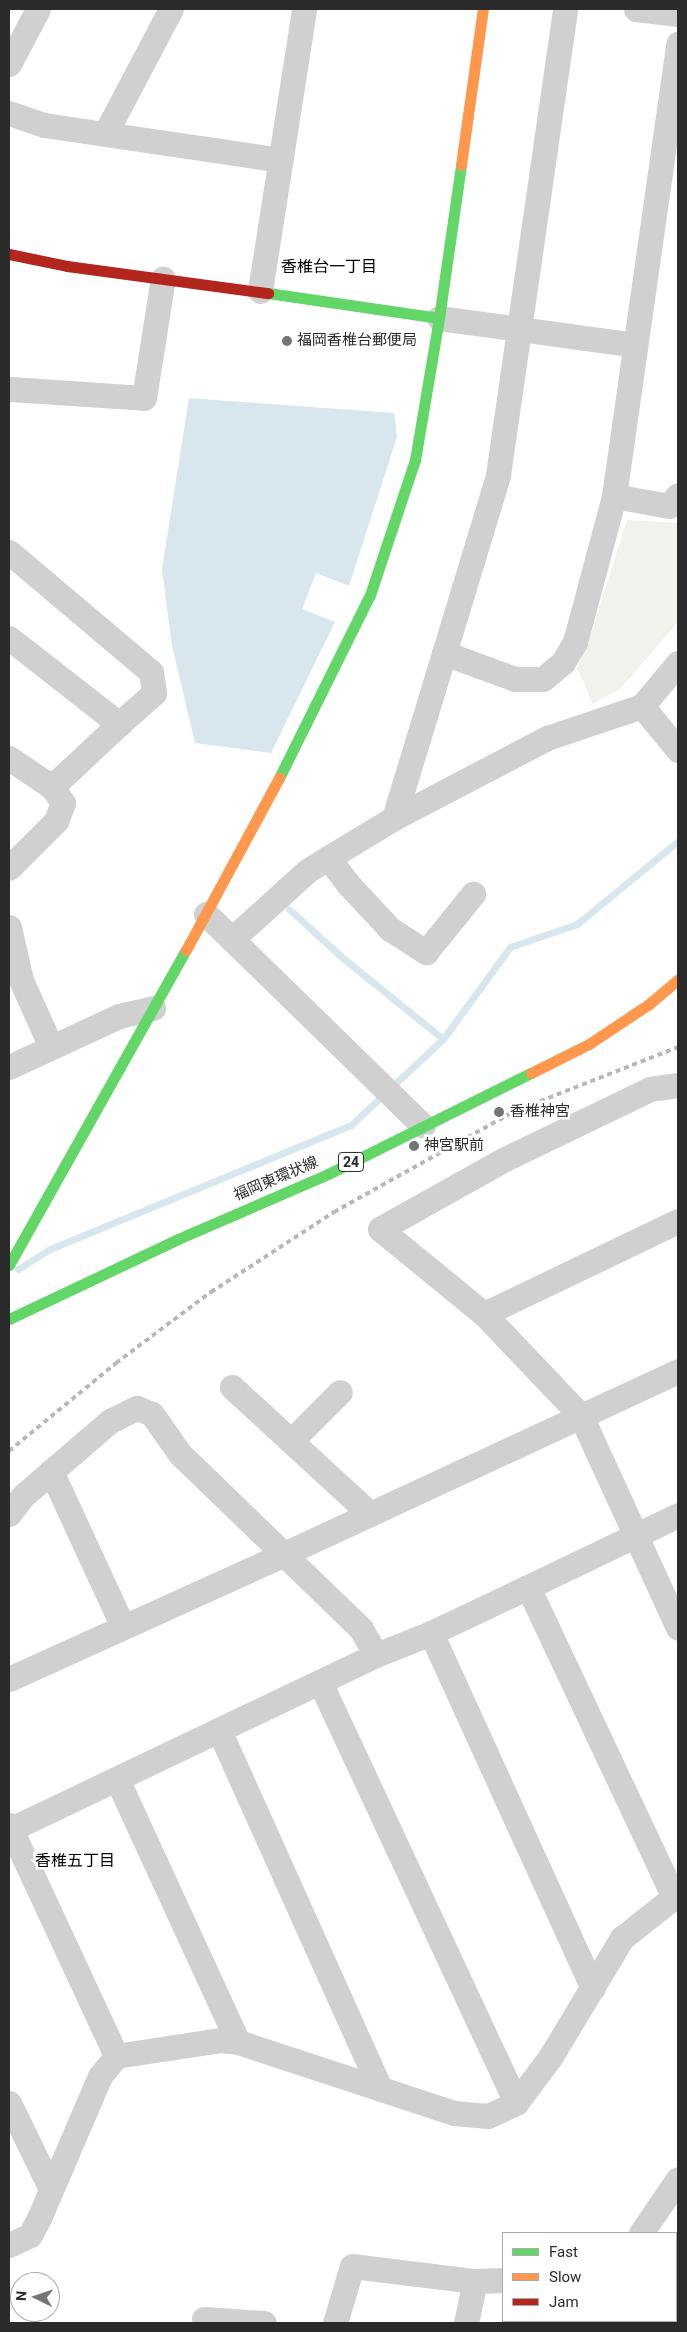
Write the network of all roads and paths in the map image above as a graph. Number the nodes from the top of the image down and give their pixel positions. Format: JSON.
{"nodes":[{"id":1,"x":38,"y":9,"type":"edge"},
{"id":2,"x":170,"y":9,"type":"edge"},
{"id":3,"x":304,"y":9,"type":"edge"},
{"id":4,"x":483,"y":9,"type":"edge"},
{"id":5,"x":565,"y":9,"type":"edge"},
{"id":6,"x":636,"y":9,"type":"edge"},
{"id":7,"x":678,"y":14,"type":"edge"},
{"id":8,"x":678,"y":44,"type":"edge"},
{"id":9,"x":9,"y":64,"type":"edge"},
{"id":10,"x":9,"y":113,"type":"edge"},
{"id":11,"x":105,"y":134,"type":"junction"},
{"id":12,"x":280,"y":160,"type":"junction"},
{"id":13,"x":9,"y":254,"type":"edge"},
{"id":14,"x":163,"y":278,"type":"junction"},
{"id":15,"x":260,"y":291,"type":"junction"},
{"id":16,"x":439,"y":318,"type":"junction"},
{"id":17,"x":519,"y":327,"type":"junction"},
{"id":18,"x":635,"y":345,"type":"junction"},
{"id":19,"x":9,"y":390,"type":"edge"},
{"id":20,"x":678,"y":495,"type":"edge"},
{"id":21,"x":614,"y":496,"type":"junction"},
{"id":22,"x":9,"y":552,"type":"edge"},
{"id":23,"x":9,"y":638,"type":"edge"},
{"id":24,"x":444,"y":653,"type":"junction"},
{"id":25,"x":678,"y":663,"type":"edge"},
{"id":26,"x":642,"y":706,"type":"junction"},
{"id":27,"x":119,"y":724,"type":"junction"},
{"id":28,"x":678,"y":750,"type":"edge"},
{"id":29,"x":9,"y":759,"type":"edge"},
{"id":30,"x":52,"y":787,"type":"junction"},
{"id":31,"x":394,"y":818,"type":"junction"},
{"id":32,"x":328,"y":858,"type":"junction"},
{"id":33,"x":9,"y":868,"type":"edge"},
{"id":34,"x":472,"y":894,"type":"dead end"},
{"id":35,"x":206,"y":914,"type":"junction"},
{"id":36,"x":9,"y":927,"type":"edge"},
{"id":37,"x":232,"y":939,"type":"junction"},
{"id":38,"x":678,"y":980,"type":"edge"},
{"id":39,"x":152,"y":1008,"type":"junction"},
{"id":40,"x":51,"y":1047,"type":"junction"},
{"id":41,"x":9,"y":1067,"type":"edge"},
{"id":42,"x":678,"y":1084,"type":"edge"},
{"id":43,"x":423,"y":1126,"type":"junction"},
{"id":44,"x":678,"y":1221,"type":"edge"},
{"id":45,"x":9,"y":1265,"type":"edge"},
{"id":46,"x":484,"y":1314,"type":"junction"},
{"id":47,"x":9,"y":1318,"type":"edge"},
{"id":48,"x":678,"y":1371,"type":"edge"},
{"id":49,"x":232,"y":1386,"type":"dead end"},
{"id":50,"x":340,"y":1392,"type":"dead end"},
{"id":51,"x":581,"y":1416,"type":"junction"},
{"id":52,"x":291,"y":1441,"type":"junction"},
{"id":53,"x":51,"y":1471,"type":"junction"},
{"id":54,"x":9,"y":1514,"type":"edge"},
{"id":55,"x":370,"y":1514,"type":"junction"},
{"id":56,"x":678,"y":1515,"type":"edge"},
{"id":57,"x":636,"y":1534,"type":"junction"},
{"id":58,"x":284,"y":1554,"type":"junction"},
{"id":59,"x":528,"y":1587,"type":"junction"},
{"id":60,"x":123,"y":1627,"type":"junction"},
{"id":61,"x":678,"y":1628,"type":"edge"},
{"id":62,"x":431,"y":1633,"type":"junction"},
{"id":63,"x":376,"y":1655,"type":"junction"},
{"id":64,"x":9,"y":1678,"type":"edge"},
{"id":65,"x":320,"y":1682,"type":"junction"},
{"id":66,"x":219,"y":1730,"type":"junction"},
{"id":67,"x":117,"y":1780,"type":"junction"},
{"id":68,"x":9,"y":1828,"type":"edge"},
{"id":69,"x":676,"y":1897,"type":"edge"},
{"id":70,"x":593,"y":1988,"type":"junction"},
{"id":71,"x":238,"y":2042,"type":"junction"},
{"id":72,"x":116,"y":2056,"type":"junction"},
{"id":73,"x":380,"y":2088,"type":"junction"},
{"id":74,"x":9,"y":2103,"type":"edge"},
{"id":75,"x":516,"y":2103,"type":"junction"},
{"id":76,"x":678,"y":2179,"type":"edge"},
{"id":77,"x":51,"y":2189,"type":"junction"},
{"id":78,"x":643,"y":2232,"type":"edge"},
{"id":79,"x":9,"y":2246,"type":"edge"},
{"id":80,"x":502,"y":2280,"type":"edge"},
{"id":81,"x":475,"y":2281,"type":"junction"},
{"id":82,"x":204,"y":2319,"type":"dead end"},
{"id":83,"x":264,"y":2323,"type":"edge"},
{"id":84,"x":335,"y":2323,"type":"edge"},
{"id":85,"x":466,"y":2323,"type":"edge"}],
"edges":[{"from":1,"to":9,"type":"street"},
{"from":2,"to":11,"type":"street"},
{"from":3,"to":12,"type":"street"},
{"from":4,"to":16,"type":"street"},
{"from":5,"to":17,"type":"street"},
{"from":6,"to":7,"type":"street"},
{"from":8,"to":18,"type":"street"},
{"from":10,"to":11,"type":"street"},
{"from":11,"to":12,"type":"street"},
{"from":12,"to":15,"type":"street"},
{"from":13,"to":14,"type":"street"},
{"from":14,"to":15,"type":"street"},
{"from":14,"to":19,"type":"street"},
{"from":15,"to":16,"type":"street"},
{"from":16,"to":17,"type":"street"},
{"from":16,"to":35,"type":"street"},
{"from":17,"to":18,"type":"street"},
{"from":17,"to":24,"type":"street"},
{"from":18,"to":21,"type":"street"},
{"from":20,"to":21,"type":"street"},
{"from":21,"to":24,"type":"street"},
{"from":22,"to":27,"type":"street"},
{"from":23,"to":27,"type":"street"},
{"from":24,"to":31,"type":"street"},
{"from":25,"to":26,"type":"street"},
{"from":26,"to":28,"type":"street"},
{"from":26,"to":31,"type":"street"},
{"from":27,"to":30,"type":"street"},
{"from":29,"to":30,"type":"street"},
{"from":30,"to":33,"type":"street"},
{"from":31,"to":32,"type":"street"},
{"from":32,"to":34,"type":"street"},
{"from":32,"to":37,"type":"street"},
{"from":35,"to":37,"type":"street"},
{"from":35,"to":39,"type":"street"},
{"from":36,"to":40,"type":"street"},
{"from":37,"to":43,"type":"street"},
{"from":38,"to":43,"type":"street","name":"福岡東環状線","number":"24"},
{"from":39,"to":40,"type":"street"},
{"from":39,"to":45,"type":"street"},
{"from":40,"to":41,"type":"street"},
{"from":42,"to":46,"type":"street"},
{"from":43,"to":47,"type":"street","name":"福岡東環状線","number":"24"},
{"from":44,"to":46,"type":"street"},
{"from":46,"to":51,"type":"street"},
{"from":48,"to":51,"type":"street"},
{"from":49,"to":52,"type":"street"},
{"from":50,"to":52,"type":"street"},
{"from":51,"to":55,"type":"street"},
{"from":51,"to":57,"type":"street"},
{"from":52,"to":55,"type":"street"},
{"from":53,"to":54,"type":"street"},
{"from":53,"to":58,"type":"street"},
{"from":53,"to":60,"type":"street"},
{"from":55,"to":58,"type":"street"},
{"from":56,"to":57,"type":"street"},
{"from":57,"to":59,"type":"street"},
{"from":57,"to":61,"type":"street"},
{"from":58,"to":60,"type":"street"},
{"from":58,"to":63,"type":"street"},
{"from":59,"to":62,"type":"street"},
{"from":59,"to":69,"type":"street"},
{"from":60,"to":64,"type":"street"},
{"from":62,"to":63,"type":"street"},
{"from":62,"to":70,"type":"street"},
{"from":63,"to":65,"type":"street"},
{"from":65,"to":66,"type":"street"},
{"from":65,"to":75,"type":"street"},
{"from":66,"to":67,"type":"street"},
{"from":66,"to":73,"type":"street"},
{"from":67,"to":68,"type":"street"},
{"from":67,"to":71,"type":"street"},
{"from":68,"to":72,"type":"street"},
{"from":69,"to":70,"type":"street"},
{"from":70,"to":75,"type":"street"},
{"from":71,"to":72,"type":"street"},
{"from":71,"to":73,"type":"street"},
{"from":72,"to":77,"type":"street"},
{"from":73,"to":75,"type":"street"},
{"from":74,"to":77,"type":"street"},
{"from":76,"to":78,"type":"street"},
{"from":77,"to":79,"type":"street"},
{"from":80,"to":81,"type":"street"},
{"from":81,"to":84,"type":"street"},
{"from":81,"to":85,"type":"street"},
{"from":82,"to":83,"type":"street"}]}
